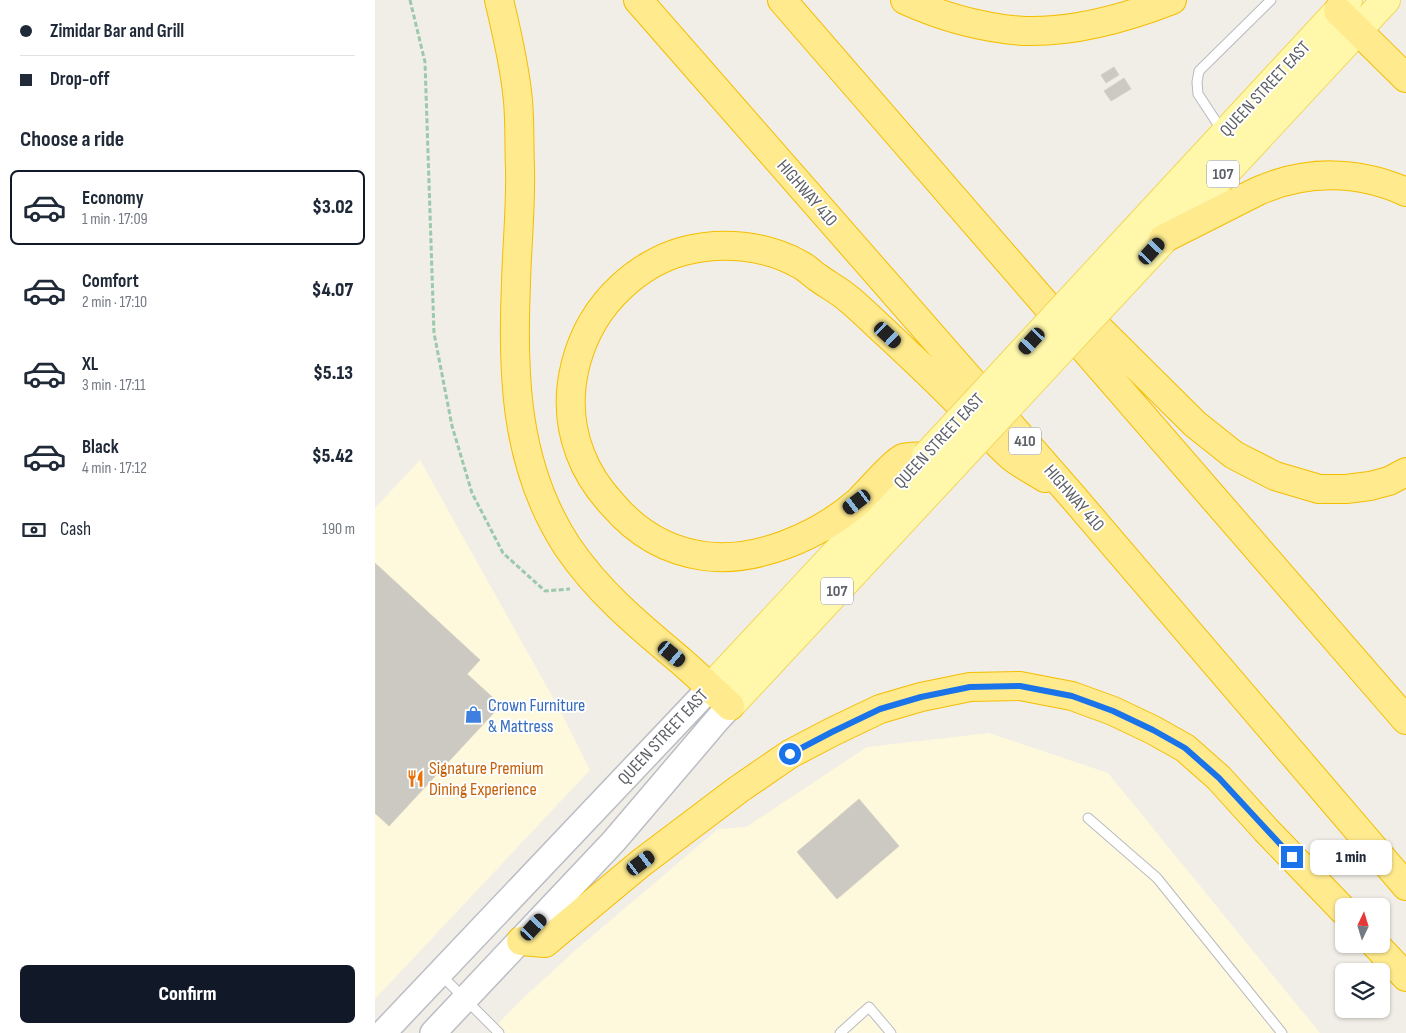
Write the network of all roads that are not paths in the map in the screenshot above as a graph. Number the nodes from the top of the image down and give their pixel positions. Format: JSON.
{"nodes":[{"id":1,"x":499,"y":0,"type":"edge"},
{"id":2,"x":638,"y":0,"type":"edge"},
{"id":3,"x":782,"y":0,"type":"edge"},
{"id":4,"x":905,"y":0,"type":"edge"},
{"id":5,"x":1173,"y":0,"type":"edge"},
{"id":6,"x":1271,"y":0,"type":"edge"},
{"id":7,"x":1386,"y":0,"type":"edge"},
{"id":8,"x":1343,"y":6,"type":"edge"},
{"id":9,"x":1358,"y":30,"type":"junction"},
{"id":10,"x":1406,"y":78,"type":"edge"},
{"id":11,"x":1224,"y":134,"type":"junction"},
{"id":12,"x":1406,"y":192,"type":"edge"},
{"id":13,"x":986,"y":234,"type":"junction"},
{"id":14,"x":1163,"y":239,"type":"junction"},
{"id":15,"x":926,"y":456,"type":"junction"},
{"id":16,"x":1406,"y":472,"type":"edge"},
{"id":17,"x":1073,"y":497,"type":"junction"},
{"id":18,"x":710,"y":688,"type":"junction"},
{"id":19,"x":730,"y":706,"type":"junction"},
{"id":20,"x":1406,"y":720,"type":"edge"},
{"id":21,"x":1088,"y":818,"type":"dead end"},
{"id":22,"x":1406,"y":886,"type":"edge"},
{"id":23,"x":1335,"y":903,"type":"edge"},
{"id":24,"x":521,"y":941,"type":"junction"},
{"id":25,"x":1384,"y":953,"type":"edge"},
{"id":26,"x":439,"y":973,"type":"junction"},
{"id":27,"x":1406,"y":976,"type":"edge"},
{"id":28,"x":465,"y":999,"type":"junction"},
{"id":29,"x":383,"y":1033,"type":"edge"},
{"id":30,"x":433,"y":1033,"type":"edge"},
{"id":31,"x":499,"y":1033,"type":"edge"},
{"id":32,"x":840,"y":1033,"type":"edge"},
{"id":33,"x":891,"y":1033,"type":"edge"},
{"id":34,"x":1282,"y":1033,"type":"edge"}],
"edges":[{"from":1,"to":18,"type":"highway"},
{"from":2,"to":17,"type":"highway","name":"HIGHWAY 410","number":"410"},
{"from":3,"to":13,"type":"highway"},
{"from":4,"to":5,"type":"highway"},
{"from":6,"to":11,"type":"lane"},
{"from":7,"to":9,"type":"main road","name":"QUEEN STREET EAST","number":"107"},
{"from":8,"to":9,"type":"highway"},
{"from":8,"to":11,"type":"main road","name":"QUEEN STREET EAST","number":"107"},
{"from":9,"to":10,"type":"highway"},
{"from":9,"to":14,"type":"main road","name":"QUEEN STREET EAST","number":"107"},
{"from":11,"to":15,"type":"main road","name":"QUEEN STREET EAST","number":"107","bridge":true},
{"from":12,"to":14,"type":"highway"},
{"from":13,"to":16,"type":"highway"},
{"from":13,"to":20,"type":"highway"},
{"from":14,"to":19,"type":"main road","name":"QUEEN STREET EAST","number":"107","bridge":true},
{"from":15,"to":17,"type":"highway"},
{"from":15,"to":18,"type":"main road","name":"QUEEN STREET EAST"},
{"from":17,"to":22,"type":"highway","name":"HIGHWAY 410","number":"410"},
{"from":18,"to":19,"type":"highway"},
{"from":18,"to":26,"type":"main road","name":"QUEEN STREET EAST"},
{"from":19,"to":24,"type":"main road","name":"QUEEN STREET EAST"},
{"from":21,"to":34,"type":"lane"},
{"from":23,"to":24,"type":"highway"},
{"from":24,"to":28,"type":"main road","name":"QUEEN STREET EAST"},
{"from":25,"to":27,"type":"highway"},
{"from":26,"to":28,"type":"lane"},
{"from":26,"to":29,"type":"main road","name":"QUEEN STREET EAST"},
{"from":28,"to":30,"type":"main road","name":"QUEEN STREET EAST"},
{"from":28,"to":31,"type":"lane"},
{"from":32,"to":33,"type":"lane"}]}
